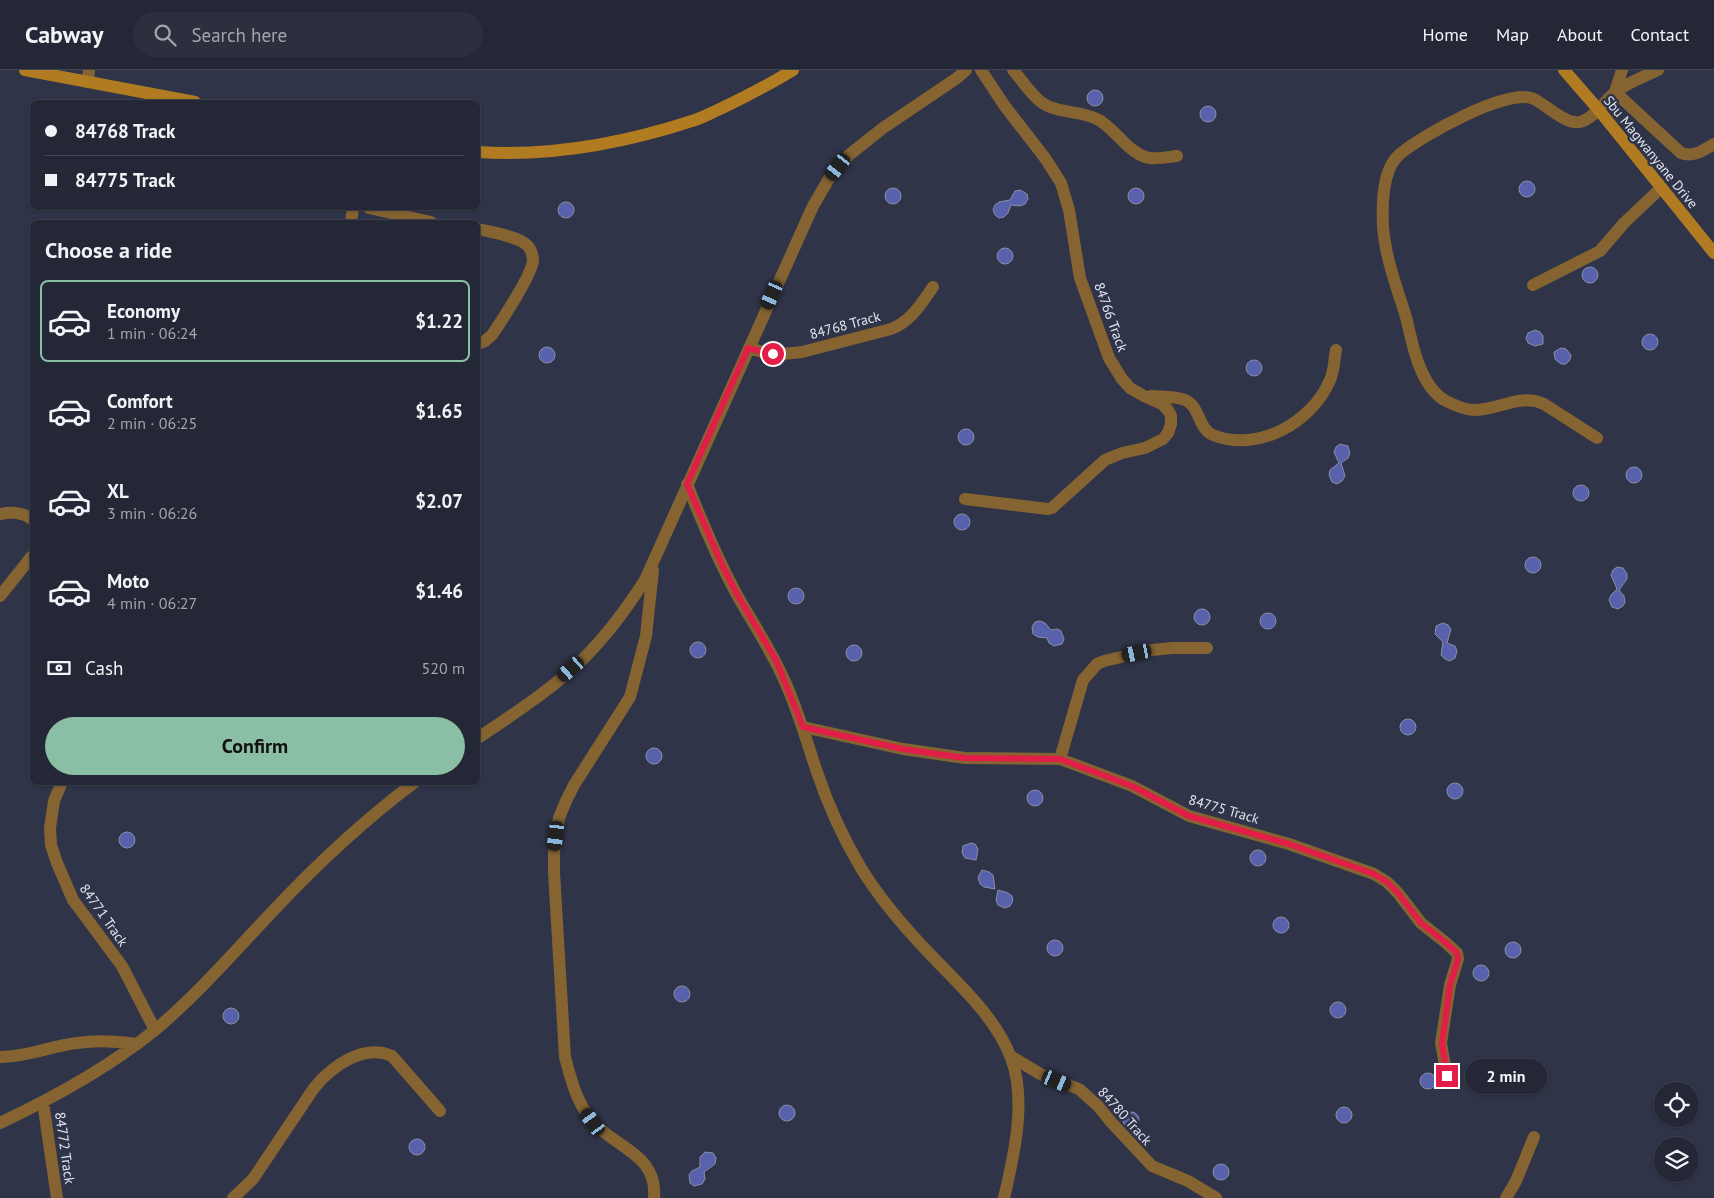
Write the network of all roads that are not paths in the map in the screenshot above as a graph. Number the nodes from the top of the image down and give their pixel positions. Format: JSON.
{"nodes":[{"id":1,"x":25,"y":70,"type":"edge"},
{"id":2,"x":793,"y":70,"type":"edge"},
{"id":3,"x":966,"y":70,"type":"edge"},
{"id":4,"x":981,"y":70,"type":"edge"},
{"id":5,"x":1013,"y":70,"type":"edge"},
{"id":6,"x":1564,"y":70,"type":"edge"},
{"id":7,"x":1622,"y":70,"type":"edge"},
{"id":8,"x":1658,"y":70,"type":"edge"},
{"id":9,"x":88,"y":76,"type":"edge"},
{"id":10,"x":1616,"y":92,"type":"junction"},
{"id":11,"x":186,"y":100,"type":"edge"},
{"id":12,"x":1598,"y":109,"type":"junction"},
{"id":13,"x":1714,"y":144,"type":"edge"},
{"id":14,"x":480,"y":152,"type":"edge"},
{"id":15,"x":1177,"y":156,"type":"dead end"},
{"id":16,"x":1661,"y":188,"type":"junction"},
{"id":17,"x":378,"y":210,"type":"edge"},
{"id":18,"x":422,"y":220,"type":"edge"},
{"id":19,"x":480,"y":229,"type":"edge"},
{"id":20,"x":1714,"y":254,"type":"edge"},
{"id":21,"x":1533,"y":285,"type":"dead end"},
{"id":22,"x":933,"y":287,"type":"dead end"},
{"id":23,"x":480,"y":343,"type":"edge"},
{"id":24,"x":748,"y":348,"type":"junction"},
{"id":25,"x":1336,"y":350,"type":"dead end"},
{"id":26,"x":1144,"y":396,"type":"junction"},
{"id":27,"x":1597,"y":438,"type":"dead end"},
{"id":28,"x":687,"y":484,"type":"junction"},
{"id":29,"x":965,"y":499,"type":"dead end"},
{"id":30,"x":0,"y":514,"type":"edge"},
{"id":31,"x":30,"y":518,"type":"edge"},
{"id":32,"x":30,"y":558,"type":"edge"},
{"id":33,"x":654,"y":562,"type":"junction"},
{"id":34,"x":0,"y":596,"type":"edge"},
{"id":35,"x":1207,"y":648,"type":"dead end"},
{"id":36,"x":803,"y":727,"type":"junction"},
{"id":37,"x":480,"y":737,"type":"edge"},
{"id":38,"x":1060,"y":759,"type":"junction"},
{"id":39,"x":61,"y":785,"type":"edge"},
{"id":40,"x":411,"y":785,"type":"edge"},
{"id":41,"x":155,"y":1030,"type":"junction"},
{"id":42,"x":136,"y":1044,"type":"junction"},
{"id":43,"x":1010,"y":1056,"type":"junction"},
{"id":44,"x":0,"y":1057,"type":"edge"},
{"id":45,"x":1447,"y":1076,"type":"dead end"},
{"id":46,"x":43,"y":1102,"type":"junction"},
{"id":47,"x":440,"y":1111,"type":"dead end"},
{"id":48,"x":0,"y":1123,"type":"edge"},
{"id":49,"x":1534,"y":1137,"type":"dead end"},
{"id":50,"x":57,"y":1198,"type":"edge"},
{"id":51,"x":233,"y":1198,"type":"edge"},
{"id":52,"x":654,"y":1198,"type":"edge"},
{"id":53,"x":1004,"y":1198,"type":"edge"},
{"id":54,"x":1216,"y":1198,"type":"edge"},
{"id":55,"x":1506,"y":1198,"type":"edge"}],
"edges":[{"from":1,"to":9,"type":"main road"},
{"from":2,"to":14,"type":"main road"},
{"from":3,"to":24,"type":"street"},
{"from":4,"to":26,"type":"street","name":"84766 Track"},
{"from":5,"to":15,"type":"street"},
{"from":6,"to":12,"type":"main road","name":"Sbu Magwanyane Drive"},
{"from":7,"to":10,"type":"street"},
{"from":8,"to":10,"type":"street"},
{"from":9,"to":11,"type":"main road"},
{"from":10,"to":12,"type":"street"},
{"from":10,"to":13,"type":"street"},
{"from":12,"to":16,"type":"main road","name":"Sbu Magwanyane Drive"},
{"from":12,"to":27,"type":"street"},
{"from":16,"to":20,"type":"main road","name":"Sbu Magwanyane Drive"},
{"from":16,"to":21,"type":"street"},
{"from":17,"to":18,"type":"street"},
{"from":19,"to":23,"type":"street"},
{"from":22,"to":24,"type":"street","name":"84768 Track"},
{"from":24,"to":28,"type":"street"},
{"from":25,"to":26,"type":"street"},
{"from":26,"to":29,"type":"street","name":"84766 Track"},
{"from":28,"to":33,"type":"street"},
{"from":28,"to":36,"type":"street"},
{"from":30,"to":31,"type":"street"},
{"from":32,"to":34,"type":"street"},
{"from":33,"to":37,"type":"street"},
{"from":33,"to":52,"type":"street"},
{"from":35,"to":38,"type":"street"},
{"from":36,"to":38,"type":"street","name":"84775 Track"},
{"from":36,"to":43,"type":"street"},
{"from":38,"to":45,"type":"street","name":"84775 Track"},
{"from":39,"to":41,"type":"street","name":"84771 Track"},
{"from":40,"to":41,"type":"street"},
{"from":41,"to":42,"type":"street"},
{"from":42,"to":44,"type":"street"},
{"from":42,"to":46,"type":"street"},
{"from":43,"to":53,"type":"street"},
{"from":43,"to":54,"type":"street","name":"84780 Track"},
{"from":46,"to":48,"type":"street"},
{"from":46,"to":50,"type":"street","name":"84772 Track"},
{"from":47,"to":51,"type":"street"},
{"from":49,"to":55,"type":"street"}]}
